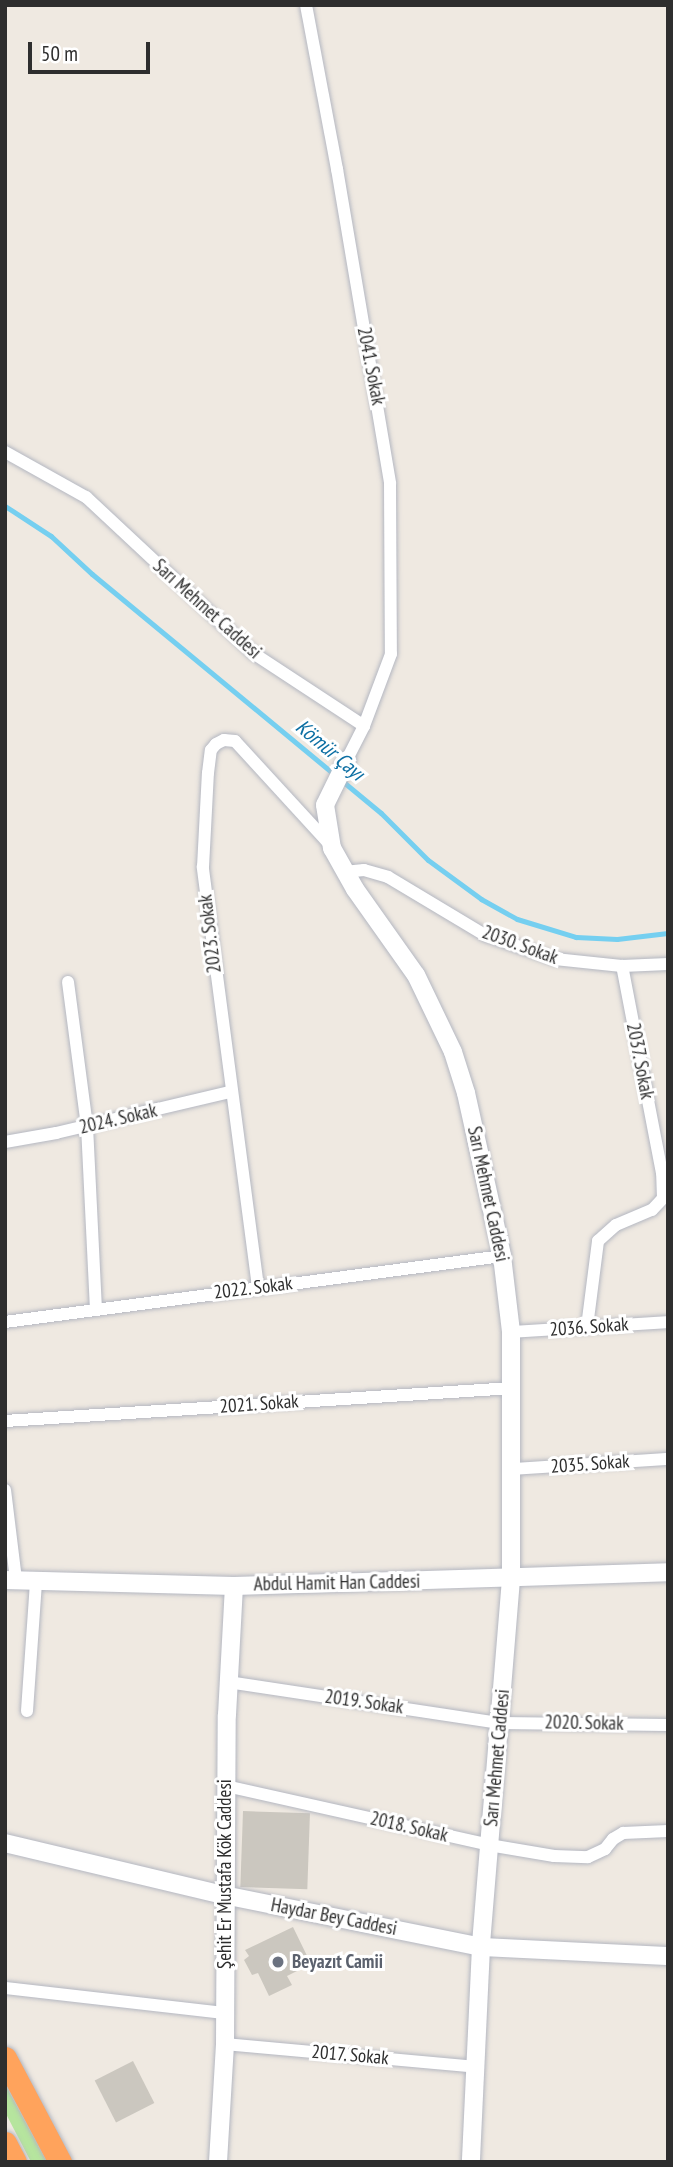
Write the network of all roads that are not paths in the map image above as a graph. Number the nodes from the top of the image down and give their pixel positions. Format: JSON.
{"nodes":[{"id":1,"x":306,"y":5,"type":"edge"},
{"id":2,"x":5,"y":452,"type":"edge"},
{"id":3,"x":364,"y":726,"type":"junction"},
{"id":4,"x":347,"y":760,"type":"joint"},
{"id":5,"x":332,"y":848,"type":"junction"},
{"id":6,"x":344,"y":872,"type":"junction"},
{"id":7,"x":668,"y":964,"type":"edge"},
{"id":8,"x":622,"y":966,"type":"junction"},
{"id":9,"x":68,"y":982,"type":"dead end"},
{"id":10,"x":230,"y":1092,"type":"junction"},
{"id":11,"x":87,"y":1126,"type":"junction"},
{"id":12,"x":5,"y":1142,"type":"edge"},
{"id":13,"x":502,"y":1256,"type":"junction"},
{"id":14,"x":258,"y":1287,"type":"junction"},
{"id":15,"x":96,"y":1308,"type":"junction"},
{"id":16,"x":5,"y":1322,"type":"edge"},
{"id":17,"x":668,"y":1322,"type":"edge"},
{"id":18,"x":587,"y":1327,"type":"junction"},
{"id":19,"x":511,"y":1332,"type":"junction"},
{"id":20,"x":513,"y":1388,"type":"junction"},
{"id":21,"x":5,"y":1421,"type":"edge"},
{"id":22,"x":668,"y":1459,"type":"edge"},
{"id":23,"x":513,"y":1469,"type":"junction"},
{"id":24,"x":5,"y":1490,"type":"edge"},
{"id":25,"x":668,"y":1572,"type":"edge"},
{"id":26,"x":511,"y":1579,"type":"junction"},
{"id":27,"x":11,"y":1580,"type":"edge"},
{"id":28,"x":36,"y":1581,"type":"junction"},
{"id":29,"x":234,"y":1586,"type":"junction"},
{"id":30,"x":228,"y":1682,"type":"junction"},
{"id":31,"x":27,"y":1712,"type":"dead end"},
{"id":32,"x":500,"y":1723,"type":"junction"},
{"id":33,"x":668,"y":1725,"type":"edge"},
{"id":34,"x":226,"y":1786,"type":"junction"},
{"id":35,"x":668,"y":1831,"type":"edge"},
{"id":36,"x":5,"y":1843,"type":"edge"},
{"id":37,"x":489,"y":1845,"type":"junction"},
{"id":38,"x":224,"y":1895,"type":"junction"},
{"id":39,"x":481,"y":1947,"type":"junction"},
{"id":40,"x":668,"y":1955,"type":"edge"},
{"id":41,"x":5,"y":1988,"type":"edge"},
{"id":42,"x":225,"y":2013,"type":"junction"},
{"id":43,"x":225,"y":2044,"type":"junction"},
{"id":44,"x":5,"y":2058,"type":"edge"},
{"id":45,"x":476,"y":2067,"type":"junction"},
{"id":46,"x":5,"y":2143,"type":"edge"},
{"id":47,"x":15,"y":2162,"type":"edge"},
{"id":48,"x":60,"y":2162,"type":"edge"},
{"id":49,"x":218,"y":2162,"type":"edge"},
{"id":50,"x":471,"y":2162,"type":"edge"}],
"edges":[{"from":1,"to":3,"type":"street","name":"2041. Sokak"},
{"from":2,"to":3,"type":"street","name":"Sarı Mehmet Caddesi"},
{"from":3,"to":4,"type":"street","name":"Sarı Mehmet Caddesi"},
{"from":4,"to":5,"type":"street","name":"Sarı Mehmet Caddesi"},
{"from":5,"to":6,"type":"street","name":"Sarı Mehmet Caddesi"},
{"from":5,"to":10,"type":"street","name":"2023. Sokak"},
{"from":6,"to":8,"type":"street","name":"2030. Sokak"},
{"from":6,"to":13,"type":"street","name":"Sarı Mehmet Caddesi"},
{"from":7,"to":8,"type":"street","name":"2030. Sokak"},
{"from":8,"to":18,"type":"street","name":"2037. Sokak"},
{"from":9,"to":11,"type":"street"},
{"from":10,"to":11,"type":"street","name":"2024. Sokak"},
{"from":10,"to":14,"type":"street","name":"2023. Sokak"},
{"from":11,"to":12,"type":"street","name":"2024. Sokak"},
{"from":11,"to":15,"type":"street"},
{"from":13,"to":14,"type":"street","name":"2022. Sokak"},
{"from":13,"to":19,"type":"street","name":"Sarı Mehmet Caddesi"},
{"from":14,"to":15,"type":"street","name":"2022. Sokak"},
{"from":15,"to":16,"type":"street","name":"2022. Sokak"},
{"from":17,"to":18,"type":"street","name":"2036. Sokak"},
{"from":18,"to":19,"type":"street","name":"2036. Sokak"},
{"from":19,"to":20,"type":"street","name":"Sarı Mehmet Caddesi"},
{"from":20,"to":21,"type":"street","name":"2021. Sokak"},
{"from":20,"to":23,"type":"street","name":"Sarı Mehmet Caddesi"},
{"from":22,"to":23,"type":"street","name":"2035. Sokak"},
{"from":23,"to":26,"type":"street","name":"Sarı Mehmet Caddesi"},
{"from":24,"to":27,"type":"street"},
{"from":25,"to":26,"type":"street","name":"Abdul Hamit Han Caddesi"},
{"from":26,"to":29,"type":"street","name":"Abdul Hamit Han Caddesi"},
{"from":26,"to":32,"type":"street","name":"Sarı Mehmet Caddesi"},
{"from":27,"to":28,"type":"street","name":"Abdul Hamit Han Caddesi"},
{"from":28,"to":29,"type":"street","name":"Abdul Hamit Han Caddesi"},
{"from":28,"to":31,"type":"street"},
{"from":29,"to":30,"type":"street","name":"Şehit Er Mustafa Kök Caddesi"},
{"from":30,"to":32,"type":"street","name":"2019. Sokak"},
{"from":30,"to":34,"type":"street","name":"Şehit Er Mustafa Kök Caddesi"},
{"from":32,"to":33,"type":"street","name":"2020. Sokak"},
{"from":32,"to":37,"type":"street","name":"Sarı Mehmet Caddesi"},
{"from":34,"to":37,"type":"street","name":"2018. Sokak"},
{"from":34,"to":38,"type":"street","name":"Şehit Er Mustafa Kök Caddesi"},
{"from":35,"to":37,"type":"street","name":"2018. Sokak"},
{"from":36,"to":38,"type":"street","name":"Haydar Bey Caddesi"},
{"from":37,"to":39,"type":"street","name":"Sarı Mehmet Caddesi"},
{"from":38,"to":39,"type":"street","name":"Haydar Bey Caddesi"},
{"from":38,"to":42,"type":"street","name":"Şehit Er Mustafa Kök Caddesi"},
{"from":39,"to":40,"type":"street","name":"Haydar Bey Caddesi"},
{"from":39,"to":45,"type":"street","name":"Sarı Mehmet Caddesi"},
{"from":41,"to":42,"type":"street"},
{"from":42,"to":43,"type":"street","name":"Şehit Er Mustafa Kök Caddesi"},
{"from":43,"to":45,"type":"street","name":"2017. Sokak"},
{"from":43,"to":49,"type":"street","name":"Şehit Er Mustafa Kök Caddesi"},
{"from":44,"to":48,"type":"highway"},
{"from":45,"to":50,"type":"street","name":"Sarı Mehmet Caddesi"},
{"from":46,"to":47,"type":"highway"}]}
